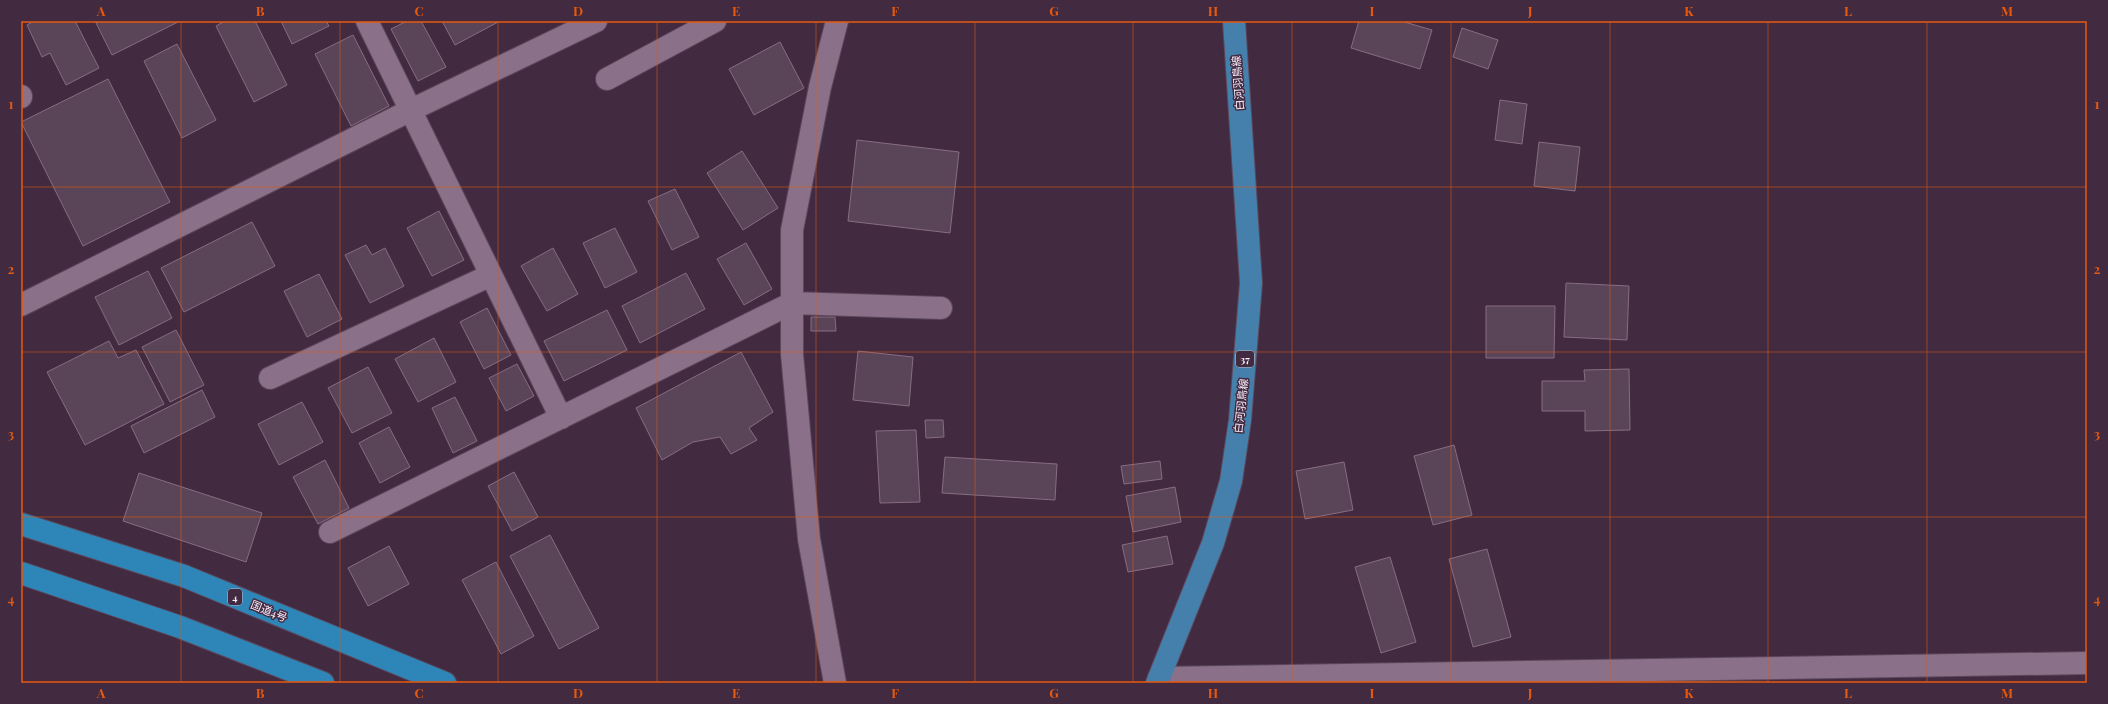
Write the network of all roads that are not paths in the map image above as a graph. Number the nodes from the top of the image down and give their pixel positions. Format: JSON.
{"nodes":[{"id":1,"x":367,"y":21,"type":"edge"},
{"id":2,"x":596,"y":21,"type":"edge"},
{"id":3,"x":715,"y":21,"type":"edge"},
{"id":4,"x":837,"y":21,"type":"edge"},
{"id":5,"x":1234,"y":21,"type":"edge"},
{"id":6,"x":607,"y":79,"type":"dead end"},
{"id":7,"x":410,"y":110,"type":"junction"},
{"id":8,"x":492,"y":275,"type":"junction"},
{"id":9,"x":792,"y":303,"type":"junction"},
{"id":10,"x":21,"y":305,"type":"edge"},
{"id":11,"x":941,"y":308,"type":"dead end"},
{"id":12,"x":270,"y":378,"type":"dead end"},
{"id":13,"x":561,"y":418,"type":"junction"},
{"id":14,"x":21,"y":524,"type":"edge"},
{"id":15,"x":330,"y":532,"type":"dead end"},
{"id":16,"x":21,"y":573,"type":"edge"},
{"id":17,"x":2087,"y":663,"type":"edge"},
{"id":18,"x":1158,"y":681,"type":"edge"},
{"id":19,"x":323,"y":683,"type":"edge"},
{"id":20,"x":445,"y":683,"type":"edge"},
{"id":21,"x":835,"y":683,"type":"edge"}],
"edges":[{"from":1,"to":7,"type":"street"},
{"from":2,"to":7,"type":"street"},
{"from":3,"to":6,"type":"street"},
{"from":4,"to":9,"type":"street"},
{"from":5,"to":18,"type":"main road","name":"白河羽鳥線","number":"37"},
{"from":7,"to":8,"type":"street"},
{"from":7,"to":10,"type":"street"},
{"from":8,"to":12,"type":"street"},
{"from":8,"to":13,"type":"street"},
{"from":9,"to":11,"type":"street"},
{"from":9,"to":13,"type":"street"},
{"from":9,"to":21,"type":"street"},
{"from":13,"to":15,"type":"street"},
{"from":14,"to":20,"type":"highway","name":"国道4号","number":"4"},
{"from":16,"to":19,"type":"highway"},
{"from":17,"to":18,"type":"street"}]}
